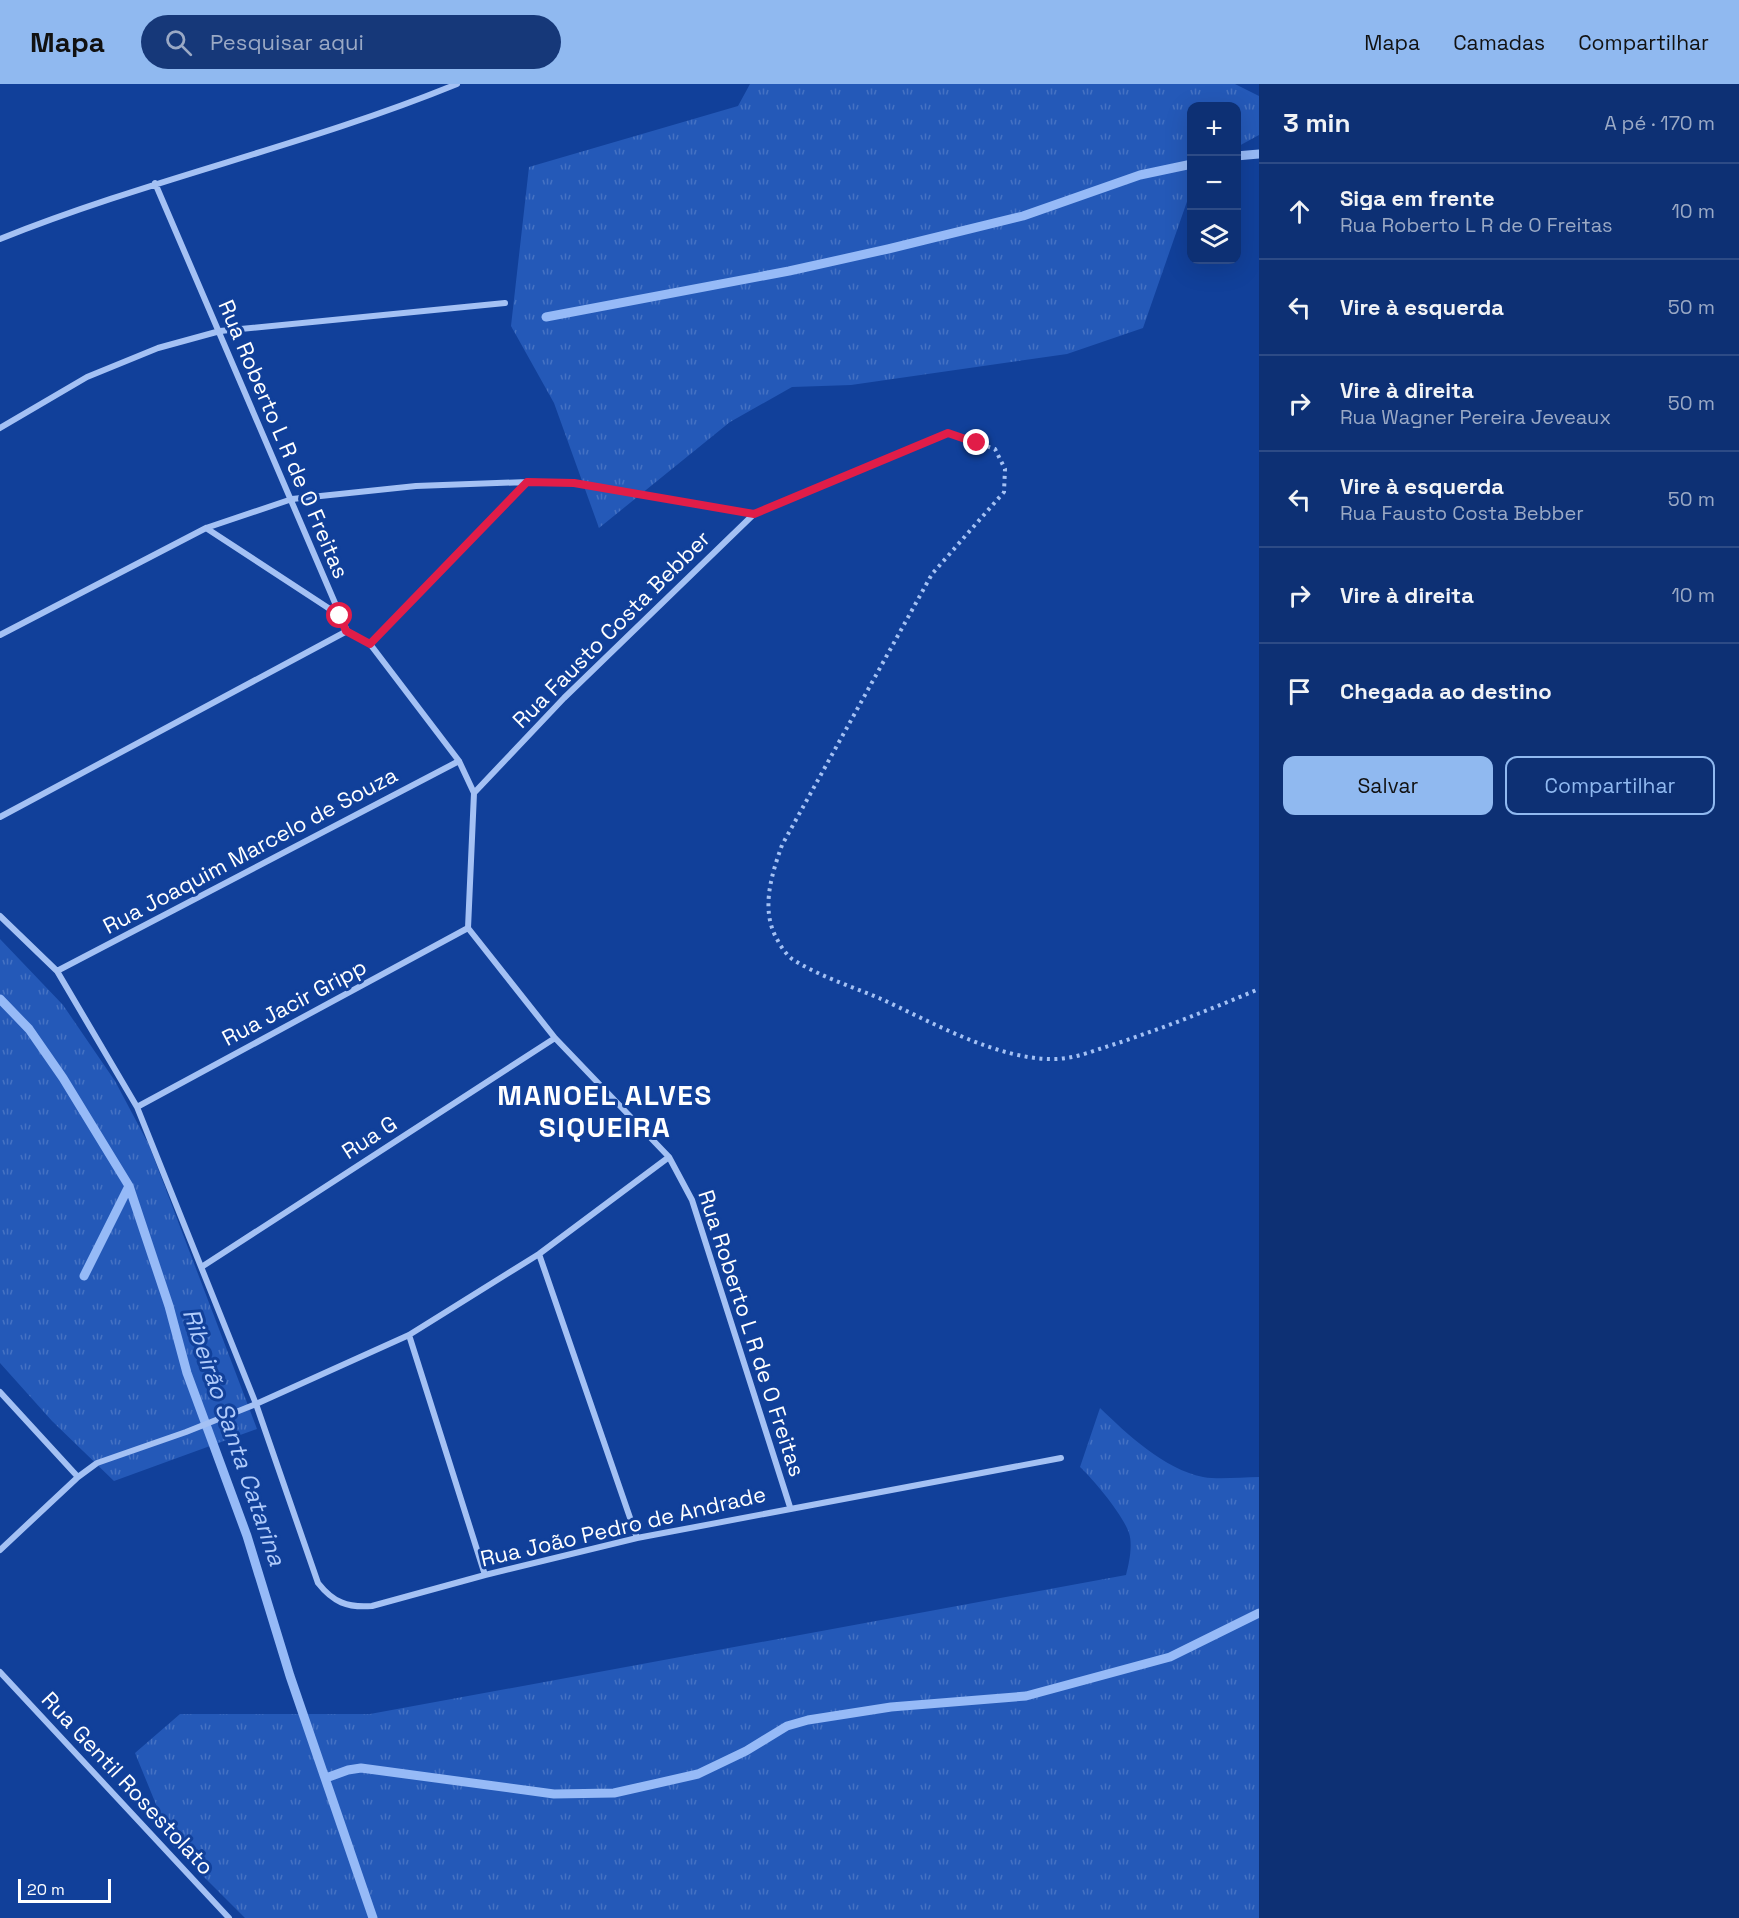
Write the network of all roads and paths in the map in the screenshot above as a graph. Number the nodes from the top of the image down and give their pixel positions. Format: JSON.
{"nodes":[{"id":1,"x":457,"y":84,"type":"edge"},
{"id":2,"x":155,"y":183,"type":"junction"},
{"id":3,"x":0,"y":240,"type":"edge"},
{"id":4,"x":505,"y":303,"type":"dead end"},
{"id":5,"x":220,"y":331,"type":"junction"},
{"id":6,"x":0,"y":428,"type":"edge"},
{"id":7,"x":948,"y":433,"type":"joint"},
{"id":8,"x":527,"y":482,"type":"junction"},
{"id":9,"x":292,"y":499,"type":"junction"},
{"id":10,"x":754,"y":514,"type":"junction"},
{"id":11,"x":206,"y":528,"type":"junction"},
{"id":12,"x":340,"y":616,"type":"junction"},
{"id":13,"x":346,"y":631,"type":"junction"},
{"id":14,"x":0,"y":635,"type":"edge"},
{"id":15,"x":370,"y":644,"type":"junction"},
{"id":16,"x":459,"y":761,"type":"junction"},
{"id":17,"x":474,"y":794,"type":"junction"},
{"id":18,"x":0,"y":817,"type":"edge"},
{"id":19,"x":0,"y":916,"type":"edge"},
{"id":20,"x":468,"y":928,"type":"junction"},
{"id":21,"x":57,"y":971,"type":"junction"},
{"id":22,"x":1259,"y":989,"type":"edge"},
{"id":23,"x":555,"y":1038,"type":"junction"},
{"id":24,"x":137,"y":1107,"type":"junction"},
{"id":25,"x":669,"y":1157,"type":"junction"},
{"id":26,"x":539,"y":1254,"type":"junction"},
{"id":27,"x":203,"y":1266,"type":"junction"},
{"id":28,"x":409,"y":1335,"type":"junction"},
{"id":29,"x":0,"y":1392,"type":"edge"},
{"id":30,"x":256,"y":1404,"type":"junction"},
{"id":31,"x":1061,"y":1458,"type":"dead end"},
{"id":32,"x":78,"y":1477,"type":"junction"},
{"id":33,"x":790,"y":1508,"type":"junction"},
{"id":34,"x":637,"y":1538,"type":"junction"},
{"id":35,"x":0,"y":1550,"type":"edge"},
{"id":36,"x":485,"y":1575,"type":"junction"},
{"id":37,"x":0,"y":1672,"type":"edge"},
{"id":38,"x":230,"y":1918,"type":"edge"}],
"edges":[{"from":1,"to":2,"type":"street"},
{"from":2,"to":3,"type":"street"},
{"from":2,"to":5,"type":"street","name":"Rua Roberto L R de O Freitas"},
{"from":4,"to":5,"type":"street"},
{"from":5,"to":6,"type":"street"},
{"from":5,"to":9,"type":"street","name":"Rua Roberto L R de O Freitas"},
{"from":7,"to":10,"type":"street","name":"Rua Fausto Costa Bebber"},
{"from":7,"to":22,"type":"path"},
{"from":8,"to":9,"type":"street"},
{"from":8,"to":10,"type":"street"},
{"from":8,"to":15,"type":"street"},
{"from":9,"to":11,"type":"street"},
{"from":9,"to":12,"type":"street","name":"Rua Roberto L R de O Freitas"},
{"from":10,"to":17,"type":"street","name":"Rua Fausto Costa Bebber"},
{"from":11,"to":12,"type":"street"},
{"from":11,"to":14,"type":"street"},
{"from":12,"to":13,"type":"street","name":"Rua Roberto L R de O Freitas"},
{"from":13,"to":15,"type":"street"},
{"from":13,"to":18,"type":"street"},
{"from":15,"to":16,"type":"street"},
{"from":16,"to":17,"type":"street"},
{"from":16,"to":21,"type":"street","name":"Rua Joaquim Marcelo de Souza"},
{"from":17,"to":20,"type":"street"},
{"from":19,"to":21,"type":"street","name":"Rua João Pedro de Andrade"},
{"from":20,"to":23,"type":"street","name":"Rua Roberto L R de O Freitas"},
{"from":20,"to":24,"type":"street","name":"Rua Jacir Gripp"},
{"from":21,"to":24,"type":"street","name":"Rua João Pedro de Andrade"},
{"from":23,"to":25,"type":"street","name":"Rua Roberto L R de O Freitas"},
{"from":23,"to":27,"type":"street","name":"Rua G"},
{"from":24,"to":27,"type":"street","name":"Rua João Pedro de Andrade"},
{"from":25,"to":26,"type":"street"},
{"from":25,"to":33,"type":"street","name":"Rua Roberto L R de O Freitas"},
{"from":26,"to":28,"type":"street"},
{"from":26,"to":34,"type":"street"},
{"from":27,"to":30,"type":"street","name":"Rua João Pedro de Andrade"},
{"from":28,"to":30,"type":"street"},
{"from":28,"to":36,"type":"street"},
{"from":29,"to":32,"type":"street"},
{"from":30,"to":32,"type":"street"},
{"from":30,"to":36,"type":"street","name":"Rua João Pedro de Andrade"},
{"from":31,"to":33,"type":"street","name":"Rua João Pedro de Andrade"},
{"from":32,"to":35,"type":"street"},
{"from":33,"to":34,"type":"street","name":"Rua João Pedro de Andrade"},
{"from":34,"to":36,"type":"street","name":"Rua João Pedro de Andrade"},
{"from":37,"to":38,"type":"street","name":"Rua Gentil Rosestolato"}]}
